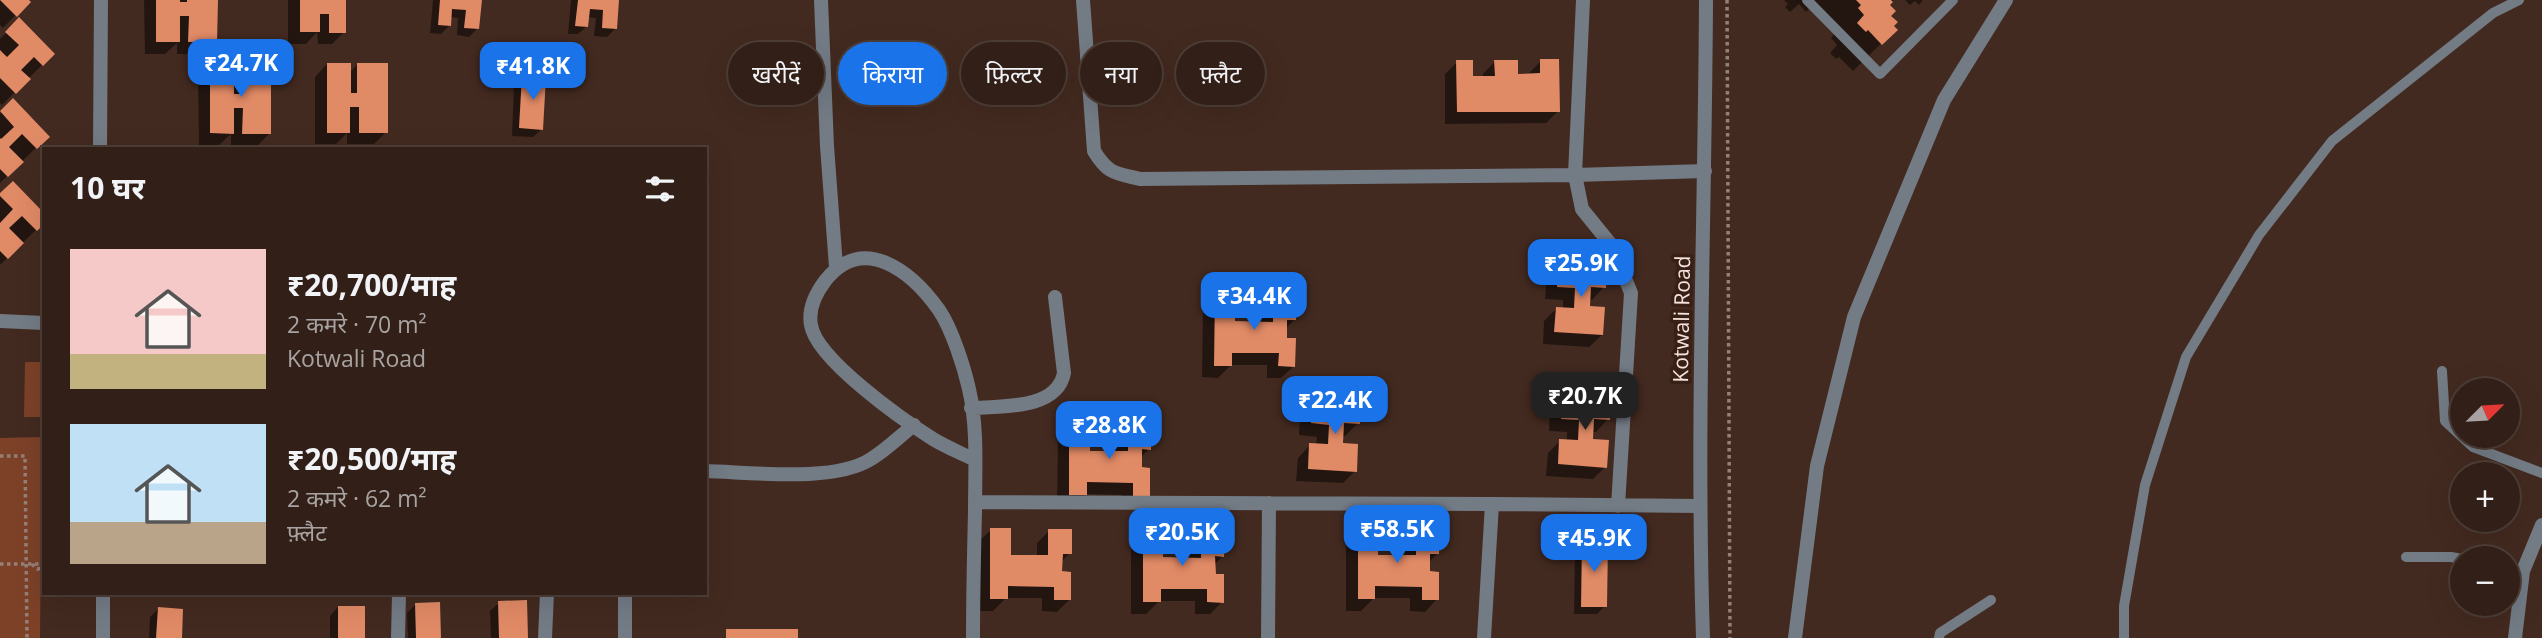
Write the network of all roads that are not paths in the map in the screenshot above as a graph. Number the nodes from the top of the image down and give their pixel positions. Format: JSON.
{"nodes":[{"id":1,"x":101,"y":0,"type":"edge"},
{"id":2,"x":821,"y":0,"type":"edge"},
{"id":3,"x":1083,"y":0,"type":"edge"},
{"id":4,"x":1583,"y":0,"type":"edge"},
{"id":5,"x":1706,"y":0,"type":"edge"},
{"id":6,"x":1807,"y":0,"type":"edge"},
{"id":7,"x":1953,"y":0,"type":"edge"},
{"id":8,"x":2006,"y":0,"type":"edge"},
{"id":9,"x":2519,"y":0,"type":"edge"},
{"id":10,"x":100,"y":147,"type":"edge"},
{"id":11,"x":1705,"y":171,"type":"junction"},
{"id":12,"x":1575,"y":175,"type":"junction"},
{"id":13,"x":836,"y":267,"type":"junction"},
{"id":14,"x":1055,"y":298,"type":"dead end"},
{"id":15,"x":0,"y":321,"type":"edge"},
{"id":16,"x":42,"y":323,"type":"edge"},
{"id":17,"x":2442,"y":371,"type":"dead end"},
{"id":18,"x":971,"y":408,"type":"junction"},
{"id":19,"x":914,"y":425,"type":"junction"},
{"id":20,"x":975,"y":460,"type":"junction"},
{"id":21,"x":707,"y":471,"type":"edge"},
{"id":22,"x":2542,"y":473,"type":"edge"},
{"id":23,"x":975,"y":502,"type":"junction"},
{"id":24,"x":1269,"y":503,"type":"junction"},
{"id":25,"x":1492,"y":504,"type":"junction"},
{"id":26,"x":1618,"y":506,"type":"junction"},
{"id":27,"x":1699,"y":506,"type":"junction"},
{"id":28,"x":2542,"y":525,"type":"edge"},
{"id":29,"x":2406,"y":557,"type":"dead end"},
{"id":30,"x":2450,"y":559,"type":"edge"},
{"id":31,"x":2520,"y":570,"type":"edge"},
{"id":32,"x":2523,"y":571,"type":"junction"},
{"id":33,"x":103,"y":595,"type":"edge"},
{"id":34,"x":399,"y":595,"type":"edge"},
{"id":35,"x":547,"y":595,"type":"edge"},
{"id":36,"x":625,"y":595,"type":"edge"},
{"id":37,"x":1991,"y":600,"type":"dead end"},
{"id":38,"x":103,"y":638,"type":"edge"},
{"id":39,"x":398,"y":638,"type":"edge"},
{"id":40,"x":545,"y":638,"type":"edge"},
{"id":41,"x":625,"y":638,"type":"edge"},
{"id":42,"x":972,"y":638,"type":"edge"},
{"id":43,"x":1268,"y":638,"type":"edge"},
{"id":44,"x":1484,"y":638,"type":"edge"},
{"id":45,"x":1703,"y":638,"type":"edge"},
{"id":46,"x":1795,"y":638,"type":"edge"},
{"id":47,"x":1939,"y":638,"type":"edge"},
{"id":48,"x":2124,"y":638,"type":"edge"},
{"id":49,"x":2515,"y":638,"type":"edge"}],
"edges":[{"from":1,"to":10,"type":"street"},
{"from":2,"to":13,"type":"street"},
{"from":3,"to":12,"type":"street"},
{"from":4,"to":12,"type":"street"},
{"from":5,"to":11,"type":"street","name":"Kotwali Road"},
{"from":6,"to":7,"type":"lane"},
{"from":8,"to":46,"type":"street"},
{"from":9,"to":48,"type":"lane"},
{"from":11,"to":12,"type":"street"},
{"from":11,"to":27,"type":"street","name":"Kotwali Road"},
{"from":12,"to":26,"type":"street"},
{"from":13,"to":18,"type":"street"},
{"from":13,"to":19,"type":"street"},
{"from":14,"to":18,"type":"street"},
{"from":15,"to":16,"type":"street"},
{"from":17,"to":22,"type":"lane"},
{"from":18,"to":20,"type":"street"},
{"from":19,"to":20,"type":"street"},
{"from":19,"to":21,"type":"street"},
{"from":20,"to":23,"type":"street"},
{"from":23,"to":24,"type":"street"},
{"from":23,"to":42,"type":"street"},
{"from":24,"to":25,"type":"street"},
{"from":24,"to":43,"type":"street"},
{"from":25,"to":26,"type":"street"},
{"from":25,"to":44,"type":"street"},
{"from":26,"to":27,"type":"street"},
{"from":27,"to":45,"type":"street","name":"Kotwali Road"},
{"from":28,"to":32,"type":"street"},
{"from":29,"to":30,"type":"lane"},
{"from":31,"to":32,"type":"lane"},
{"from":32,"to":49,"type":"street"},
{"from":33,"to":38,"type":"street"},
{"from":34,"to":39,"type":"street"},
{"from":35,"to":40,"type":"street"},
{"from":36,"to":41,"type":"street"},
{"from":37,"to":47,"type":"lane"}]}
